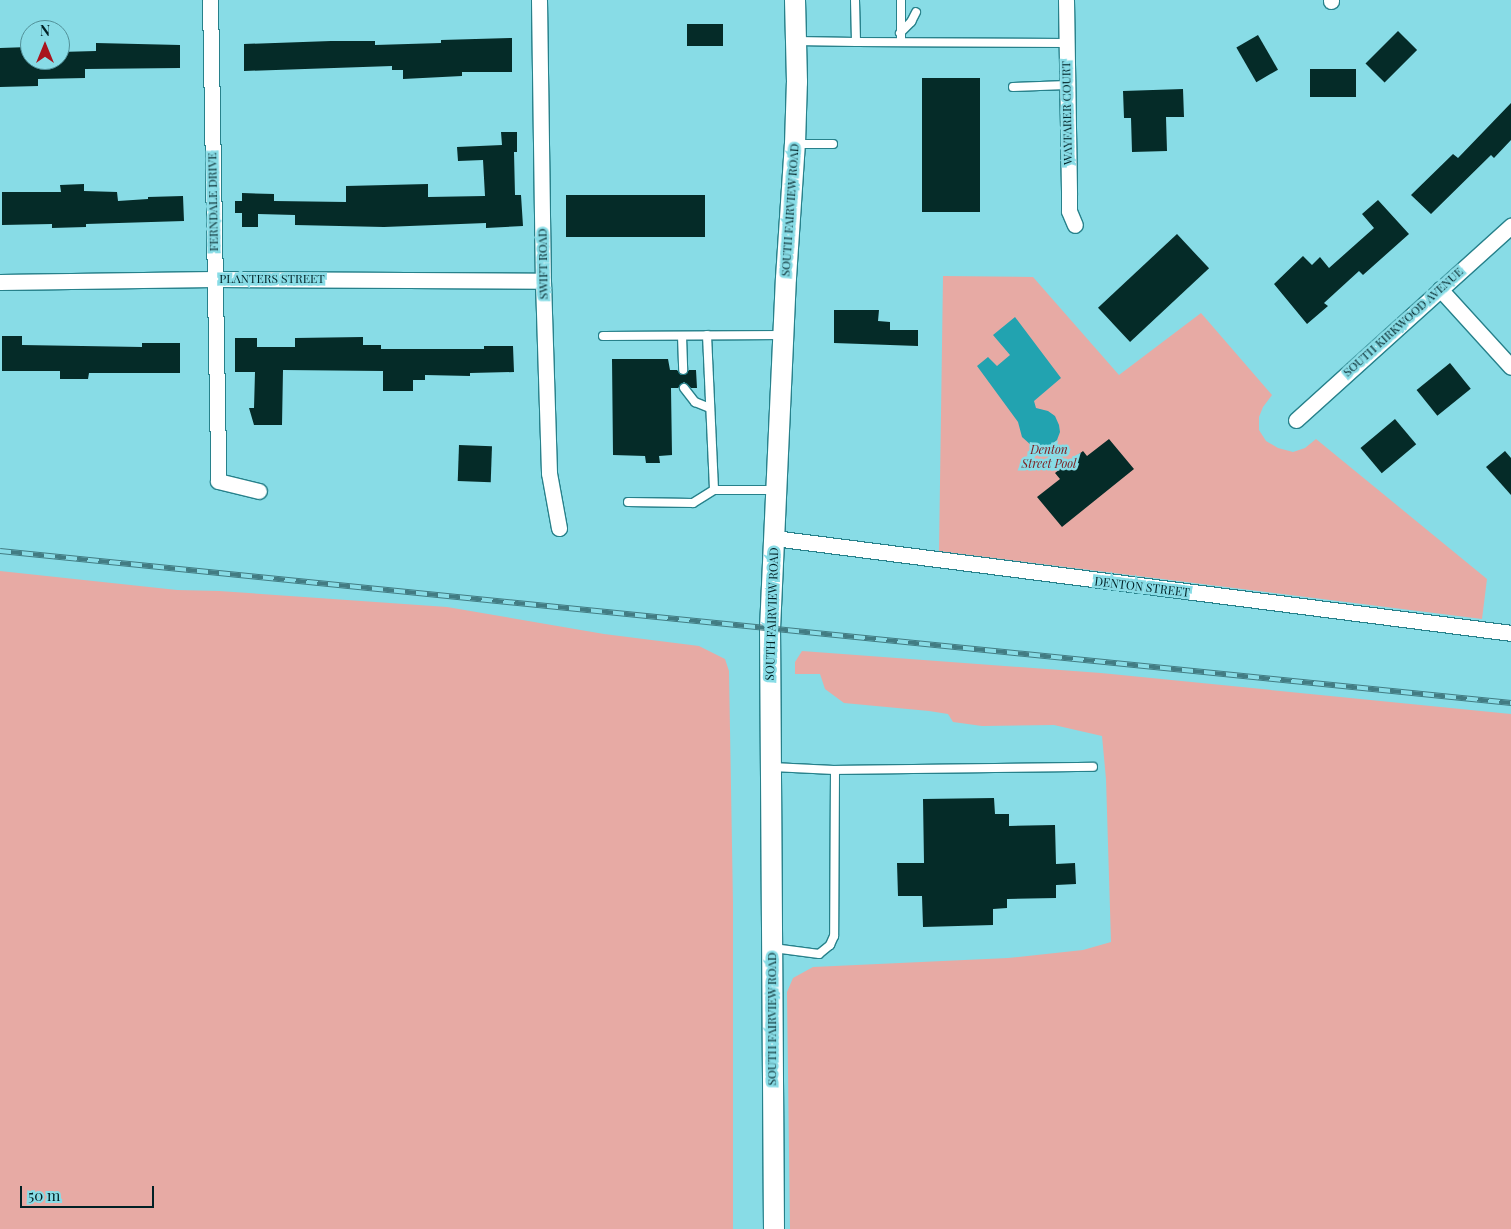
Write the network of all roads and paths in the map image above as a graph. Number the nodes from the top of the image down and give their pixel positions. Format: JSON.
{"nodes":[{"id":1,"x":210,"y":0,"type":"edge"},
{"id":2,"x":540,"y":0,"type":"edge"},
{"id":3,"x":795,"y":0,"type":"edge"},
{"id":4,"x":855,"y":0,"type":"edge"},
{"id":5,"x":901,"y":0,"type":"edge"},
{"id":6,"x":1066,"y":0,"type":"edge"},
{"id":7,"x":916,"y":12,"type":"dead end"},
{"id":8,"x":901,"y":38,"type":"junction"},
{"id":9,"x":796,"y":41,"type":"junction"},
{"id":10,"x":856,"y":42,"type":"junction"},
{"id":11,"x":1066,"y":43,"type":"junction"},
{"id":12,"x":1067,"y":85,"type":"junction"},
{"id":13,"x":1013,"y":88,"type":"dead end"},
{"id":14,"x":795,"y":144,"type":"junction"},
{"id":15,"x":834,"y":144,"type":"dead end"},
{"id":16,"x":1075,"y":225,"type":"dead end"},
{"id":17,"x":1511,"y":226,"type":"edge"},
{"id":18,"x":214,"y":279,"type":"junction"},
{"id":19,"x":543,"y":281,"type":"junction"},
{"id":20,"x":0,"y":282,"type":"edge"},
{"id":21,"x":1440,"y":289,"type":"junction"},
{"id":22,"x":707,"y":335,"type":"junction"},
{"id":23,"x":783,"y":335,"type":"junction"},
{"id":24,"x":603,"y":336,"type":"dead end"},
{"id":25,"x":682,"y":336,"type":"junction"},
{"id":26,"x":1511,"y":367,"type":"edge"},
{"id":27,"x":683,"y":370,"type":"dead end"},
{"id":28,"x":684,"y":388,"type":"dead end"},
{"id":29,"x":710,"y":408,"type":"junction"},
{"id":30,"x":1296,"y":420,"type":"dead end"},
{"id":31,"x":714,"y":490,"type":"junction"},
{"id":32,"x":776,"y":490,"type":"junction"},
{"id":33,"x":259,"y":491,"type":"dead end"},
{"id":34,"x":628,"y":502,"type":"dead end"},
{"id":35,"x":559,"y":528,"type":"dead end"},
{"id":36,"x":774,"y":538,"type":"junction"},
{"id":37,"x":1511,"y":633,"type":"edge"},
{"id":38,"x":770,"y":767,"type":"junction"},
{"id":39,"x":1093,"y":767,"type":"dead end"},
{"id":40,"x":835,"y":770,"type":"junction"},
{"id":41,"x":771,"y":948,"type":"junction"},
{"id":42,"x":774,"y":1229,"type":"edge"}],
"edges":[{"from":1,"to":18,"type":"street","name":"FERNDALE DRIVE"},
{"from":2,"to":19,"type":"street","name":"SWIFT ROAD"},
{"from":3,"to":9,"type":"main road","name":"SOUTH FAIRVIEW ROAD"},
{"from":4,"to":10,"type":"lane"},
{"from":5,"to":8,"type":"lane"},
{"from":6,"to":11,"type":"street","name":"WAYFARER COURT"},
{"from":7,"to":8,"type":"lane"},
{"from":8,"to":10,"type":"lane"},
{"from":8,"to":11,"type":"lane"},
{"from":9,"to":10,"type":"lane"},
{"from":9,"to":14,"type":"main road","name":"SOUTH FAIRVIEW ROAD"},
{"from":11,"to":12,"type":"street","name":"WAYFARER COURT"},
{"from":12,"to":13,"type":"lane"},
{"from":12,"to":16,"type":"street","name":"WAYFARER COURT"},
{"from":14,"to":15,"type":"lane"},
{"from":14,"to":23,"type":"main road","name":"SOUTH FAIRVIEW ROAD"},
{"from":17,"to":21,"type":"street","name":"SOUTH KIRKWOOD AVENUE"},
{"from":18,"to":19,"type":"street","name":"PLANTERS STREET"},
{"from":18,"to":20,"type":"street","name":"PLANTERS STREET"},
{"from":18,"to":33,"type":"street","name":"FERNDALE DRIVE"},
{"from":19,"to":35,"type":"street","name":"SWIFT ROAD"},
{"from":21,"to":26,"type":"street"},
{"from":21,"to":30,"type":"street","name":"SOUTH KIRKWOOD AVENUE"},
{"from":22,"to":23,"type":"lane"},
{"from":22,"to":25,"type":"lane"},
{"from":22,"to":29,"type":"lane"},
{"from":23,"to":32,"type":"main road","name":"SOUTH FAIRVIEW ROAD"},
{"from":24,"to":25,"type":"lane"},
{"from":25,"to":27,"type":"lane"},
{"from":28,"to":29,"type":"lane"},
{"from":29,"to":31,"type":"lane"},
{"from":31,"to":32,"type":"lane"},
{"from":31,"to":34,"type":"lane"},
{"from":32,"to":36,"type":"main road","name":"SOUTH FAIRVIEW ROAD"},
{"from":36,"to":37,"type":"street","name":"DENTON STREET"},
{"from":36,"to":38,"type":"main road","name":"SOUTH FAIRVIEW ROAD"},
{"from":38,"to":40,"type":"lane"},
{"from":38,"to":41,"type":"main road","name":"SOUTH FAIRVIEW ROAD"},
{"from":39,"to":40,"type":"lane"},
{"from":40,"to":41,"type":"lane"},
{"from":41,"to":42,"type":"main road","name":"SOUTH FAIRVIEW ROAD"}]}
